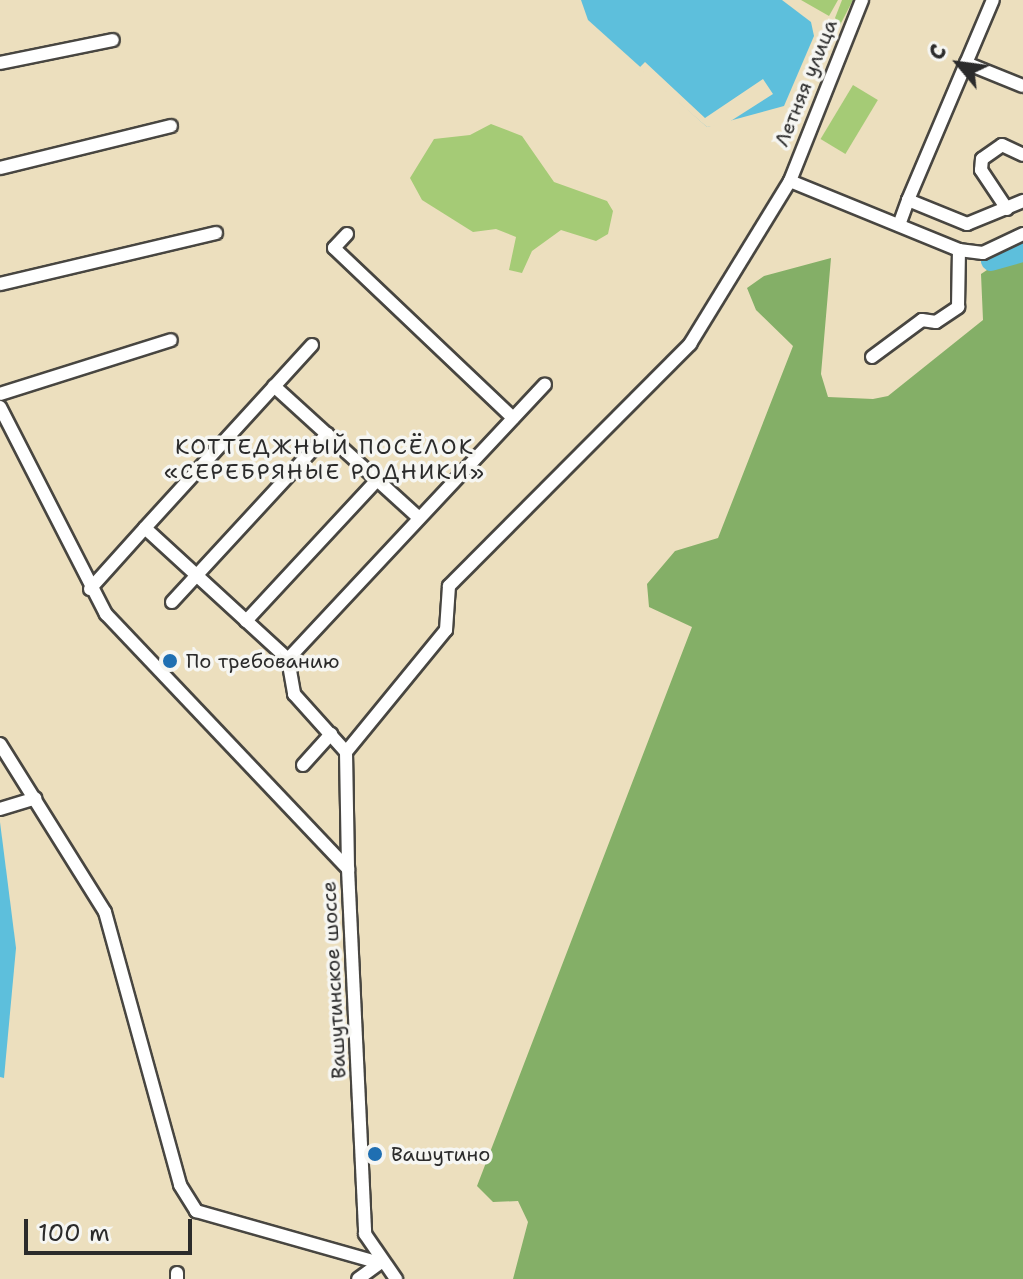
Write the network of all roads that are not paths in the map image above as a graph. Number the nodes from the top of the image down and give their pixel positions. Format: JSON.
{"nodes":[{"id":1,"x":862,"y":0,"type":"edge"},
{"id":2,"x":993,"y":0,"type":"edge"},
{"id":3,"x":113,"y":40,"type":"dead end"},
{"id":4,"x":0,"y":63,"type":"edge"},
{"id":5,"x":966,"y":63,"type":"junction"},
{"id":6,"x":1023,"y":86,"type":"edge"},
{"id":7,"x":171,"y":126,"type":"dead end"},
{"id":8,"x":1023,"y":155,"type":"edge"},
{"id":9,"x":0,"y":168,"type":"edge"},
{"id":10,"x":790,"y":181,"type":"junction"},
{"id":11,"x":908,"y":200,"type":"junction"},
{"id":12,"x":1023,"y":201,"type":"edge"},
{"id":13,"x":1007,"y":209,"type":"junction"},
{"id":14,"x":899,"y":225,"type":"junction"},
{"id":15,"x":216,"y":233,"type":"dead end"},
{"id":16,"x":347,"y":234,"type":"dead end"},
{"id":17,"x":1023,"y":234,"type":"edge"},
{"id":18,"x":959,"y":250,"type":"junction"},
{"id":19,"x":0,"y":284,"type":"edge"},
{"id":20,"x":171,"y":340,"type":"dead end"},
{"id":21,"x":312,"y":345,"type":"dead end"},
{"id":22,"x":872,"y":357,"type":"dead end"},
{"id":23,"x":545,"y":384,"type":"dead end"},
{"id":24,"x":274,"y":386,"type":"junction"},
{"id":25,"x":0,"y":394,"type":"edge"},
{"id":26,"x":0,"y":407,"type":"edge"},
{"id":27,"x":513,"y":418,"type":"junction"},
{"id":28,"x":327,"y":434,"type":"junction"},
{"id":29,"x":377,"y":480,"type":"junction"},
{"id":30,"x":419,"y":518,"type":"junction"},
{"id":31,"x":145,"y":528,"type":"junction"},
{"id":32,"x":196,"y":575,"type":"junction"},
{"id":33,"x":90,"y":589,"type":"junction"},
{"id":34,"x":172,"y":602,"type":"dead end"},
{"id":35,"x":246,"y":621,"type":"junction"},
{"id":36,"x":288,"y":659,"type":"junction"},
{"id":37,"x":331,"y":734,"type":"junction"},
{"id":38,"x":0,"y":744,"type":"edge"},
{"id":39,"x":346,"y":752,"type":"junction"},
{"id":40,"x":303,"y":765,"type":"dead end"},
{"id":41,"x":35,"y":798,"type":"junction"},
{"id":42,"x":0,"y":809,"type":"edge"},
{"id":43,"x":348,"y":869,"type":"junction"},
{"id":44,"x":380,"y":1263,"type":"junction"},
{"id":45,"x":358,"y":1279,"type":"edge"},
{"id":46,"x":396,"y":1279,"type":"edge"}],
"edges":[{"from":1,"to":10,"type":"street","name":"Летняя улица"},
{"from":2,"to":5,"type":"street"},
{"from":3,"to":4,"type":"street"},
{"from":5,"to":6,"type":"street"},
{"from":5,"to":11,"type":"street"},
{"from":7,"to":9,"type":"street"},
{"from":8,"to":13,"type":"street"},
{"from":10,"to":14,"type":"street"},
{"from":10,"to":39,"type":"street","name":"Летняя улица"},
{"from":11,"to":13,"type":"street"},
{"from":11,"to":14,"type":"street"},
{"from":12,"to":13,"type":"street"},
{"from":14,"to":18,"type":"street"},
{"from":15,"to":19,"type":"street"},
{"from":16,"to":27,"type":"street"},
{"from":17,"to":18,"type":"street"},
{"from":18,"to":22,"type":"street"},
{"from":20,"to":25,"type":"street"},
{"from":21,"to":24,"type":"street"},
{"from":23,"to":27,"type":"street"},
{"from":24,"to":28,"type":"street"},
{"from":24,"to":31,"type":"street"},
{"from":26,"to":33,"type":"street","name":"Вашутинское шоссе"},
{"from":27,"to":30,"type":"street"},
{"from":28,"to":29,"type":"street"},
{"from":28,"to":32,"type":"street"},
{"from":29,"to":30,"type":"street"},
{"from":29,"to":35,"type":"street"},
{"from":30,"to":36,"type":"street"},
{"from":31,"to":32,"type":"street"},
{"from":31,"to":33,"type":"street"},
{"from":32,"to":34,"type":"street"},
{"from":32,"to":35,"type":"street"},
{"from":33,"to":43,"type":"street","name":"Вашутинское шоссе"},
{"from":35,"to":36,"type":"street"},
{"from":36,"to":37,"type":"street"},
{"from":37,"to":39,"type":"street"},
{"from":37,"to":40,"type":"street"},
{"from":38,"to":41,"type":"street"},
{"from":39,"to":43,"type":"street"},
{"from":41,"to":42,"type":"street"},
{"from":41,"to":44,"type":"street"},
{"from":43,"to":44,"type":"street","name":"Вашутинское шоссе"},
{"from":44,"to":45,"type":"street"},
{"from":44,"to":46,"type":"street","name":"Вашутинское шоссе"}]}
